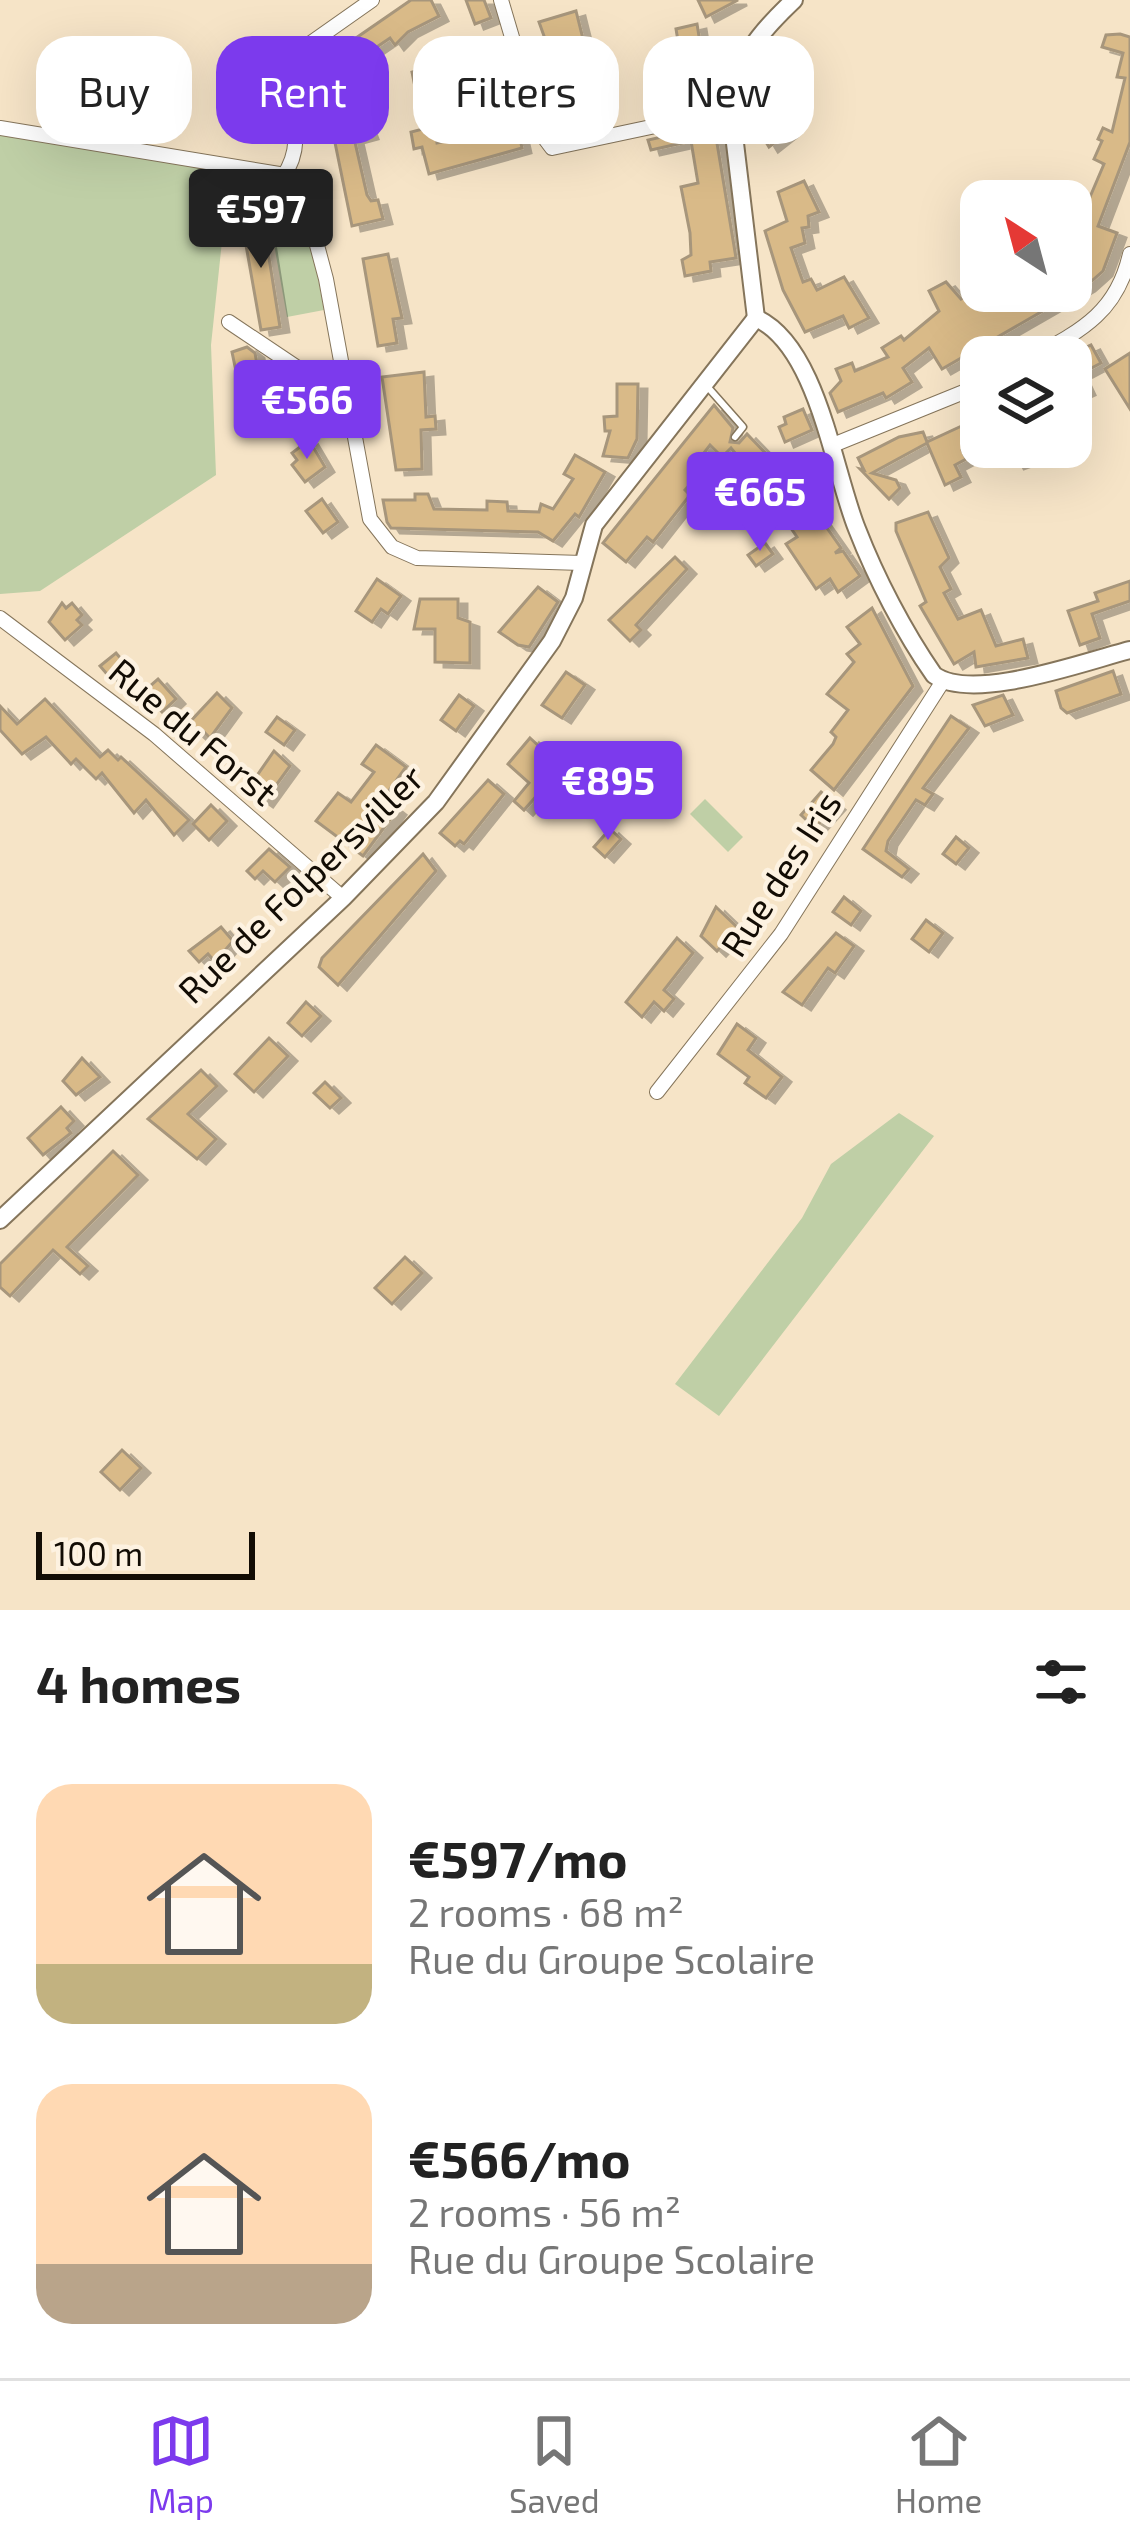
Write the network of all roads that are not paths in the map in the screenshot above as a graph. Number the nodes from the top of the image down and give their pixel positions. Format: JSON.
{"nodes":[{"id":1,"x":372,"y":0,"type":"edge"},
{"id":2,"x":501,"y":0,"type":"edge"},
{"id":3,"x":794,"y":0,"type":"edge"},
{"id":4,"x":512,"y":36,"type":"edge"},
{"id":5,"x":760,"y":36,"type":"edge"},
{"id":6,"x":0,"y":128,"type":"edge"},
{"id":7,"x":735,"y":144,"type":"edge"},
{"id":8,"x":283,"y":177,"type":"junction"},
{"id":9,"x":1130,"y":254,"type":"edge"},
{"id":10,"x":756,"y":319,"type":"junction"},
{"id":11,"x":229,"y":322,"type":"dead end"},
{"id":12,"x":1071,"y":336,"type":"edge"},
{"id":13,"x":703,"y":382,"type":"junction"},
{"id":14,"x":346,"y":388,"type":"junction"},
{"id":15,"x":960,"y":394,"type":"edge"},
{"id":16,"x":735,"y":437,"type":"dead end"},
{"id":17,"x":833,"y":445,"type":"junction"},
{"id":18,"x":582,"y":563,"type":"junction"},
{"id":19,"x":0,"y":618,"type":"edge"},
{"id":20,"x":1130,"y":650,"type":"edge"},
{"id":21,"x":943,"y":681,"type":"junction"},
{"id":22,"x":343,"y":898,"type":"junction"},
{"id":23,"x":657,"y":1092,"type":"dead end"},
{"id":24,"x":4,"y":1208,"type":"edge"}],
"edges":[{"from":1,"to":8,"type":"street"},
{"from":2,"to":4,"type":"street"},
{"from":3,"to":5,"type":"street"},
{"from":6,"to":8,"type":"street"},
{"from":7,"to":10,"type":"street"},
{"from":8,"to":14,"type":"street"},
{"from":9,"to":12,"type":"street"},
{"from":10,"to":13,"type":"street","name":"Rue de Folpersviller"},
{"from":10,"to":17,"type":"street"},
{"from":11,"to":14,"type":"street"},
{"from":13,"to":16,"type":"lane"},
{"from":13,"to":18,"type":"street","name":"Rue de Folpersviller"},
{"from":14,"to":18,"type":"street"},
{"from":15,"to":17,"type":"street"},
{"from":17,"to":21,"type":"street"},
{"from":18,"to":22,"type":"street","name":"Rue de Folpersviller"},
{"from":19,"to":22,"type":"street","name":"Rue du Forst"},
{"from":20,"to":21,"type":"street"},
{"from":21,"to":23,"type":"street","name":"Rue des Iris"},
{"from":22,"to":24,"type":"street","name":"Rue de Folpersviller"}]}
